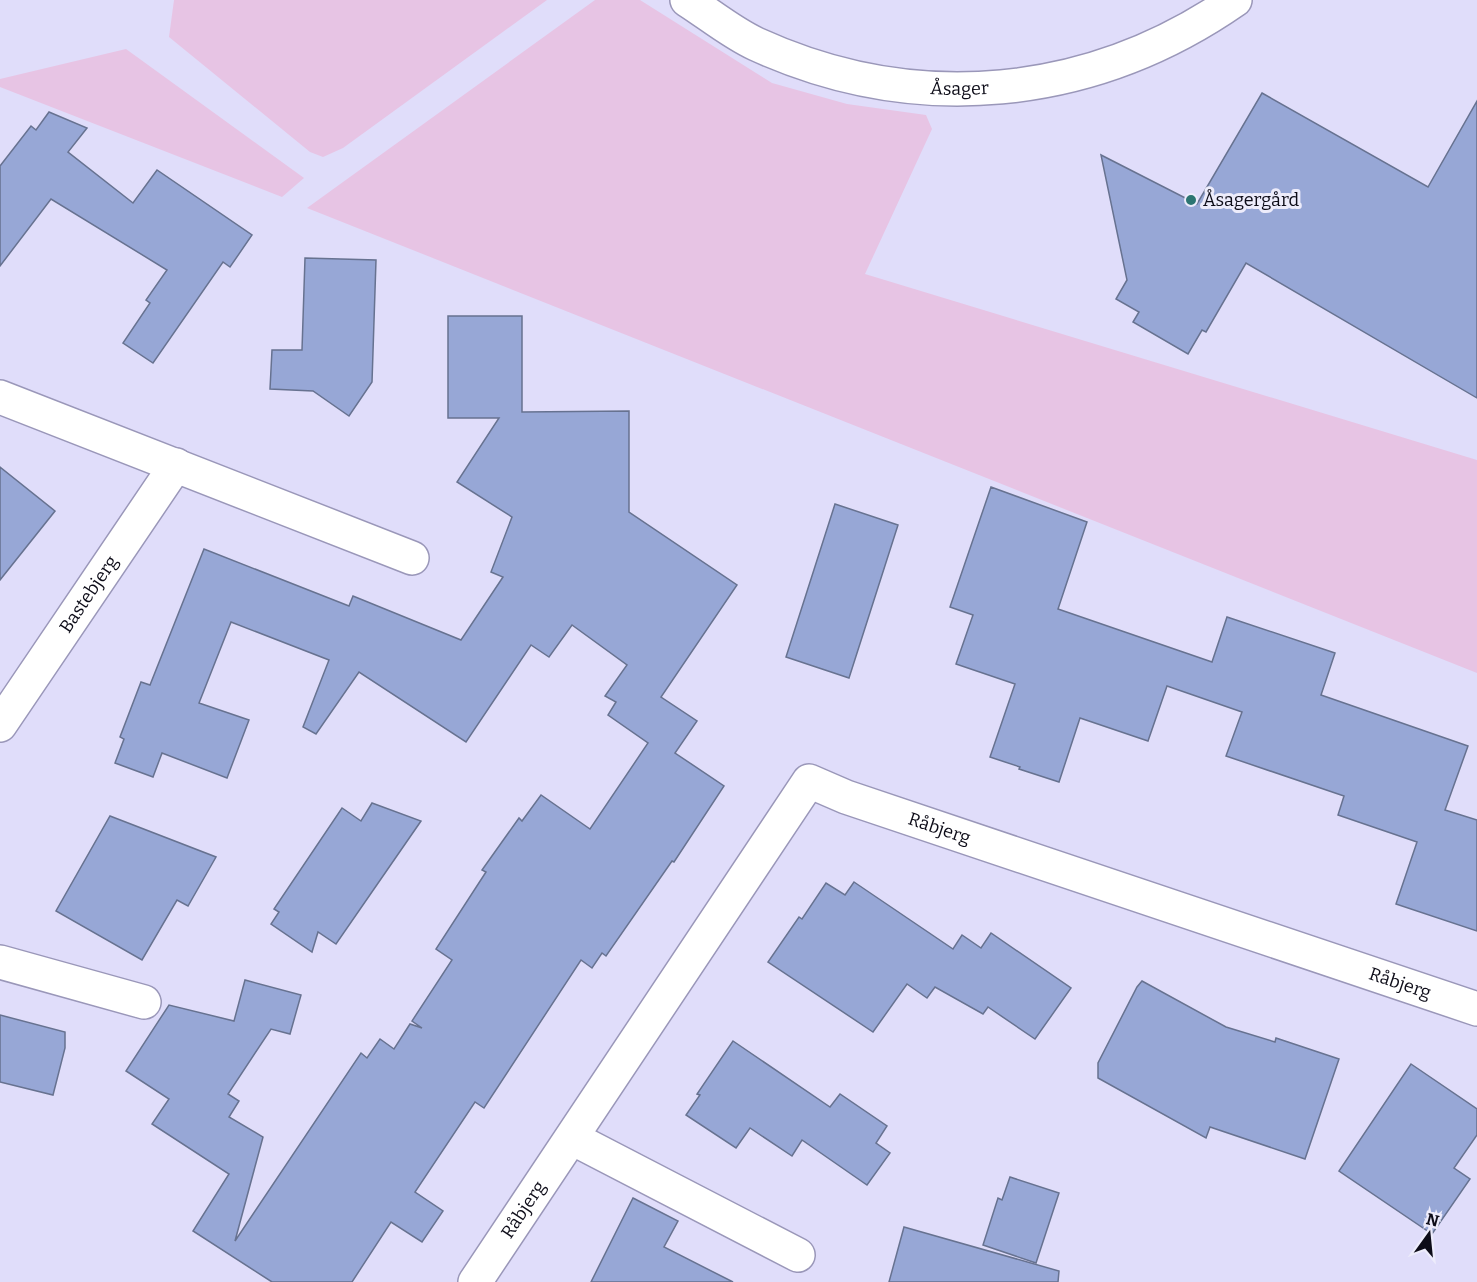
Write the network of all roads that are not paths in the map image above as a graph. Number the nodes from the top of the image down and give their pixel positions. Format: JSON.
{"nodes":[{"id":1,"x":687,"y":0,"type":"edge"},
{"id":2,"x":1234,"y":0,"type":"edge"},
{"id":3,"x":0,"y":397,"type":"edge"},
{"id":4,"x":176,"y":465,"type":"junction"},
{"id":5,"x":412,"y":558,"type":"dead end"},
{"id":6,"x":0,"y":725,"type":"edge"},
{"id":7,"x":0,"y":962,"type":"edge"},
{"id":8,"x":144,"y":1002,"type":"dead end"},
{"id":9,"x":1477,"y":1009,"type":"edge"},
{"id":10,"x":572,"y":1138,"type":"junction"},
{"id":11,"x":798,"y":1255,"type":"dead end"},
{"id":12,"x":475,"y":1282,"type":"edge"}],
"edges":[{"from":1,"to":2,"type":"street","name":"Åsager"},
{"from":3,"to":4,"type":"street"},
{"from":4,"to":5,"type":"street"},
{"from":4,"to":6,"type":"street","name":"Bastebjerg"},
{"from":7,"to":8,"type":"street"},
{"from":9,"to":10,"type":"street","name":"Råbjerg"},
{"from":10,"to":11,"type":"street"},
{"from":10,"to":12,"type":"street","name":"Råbjerg"}]}
